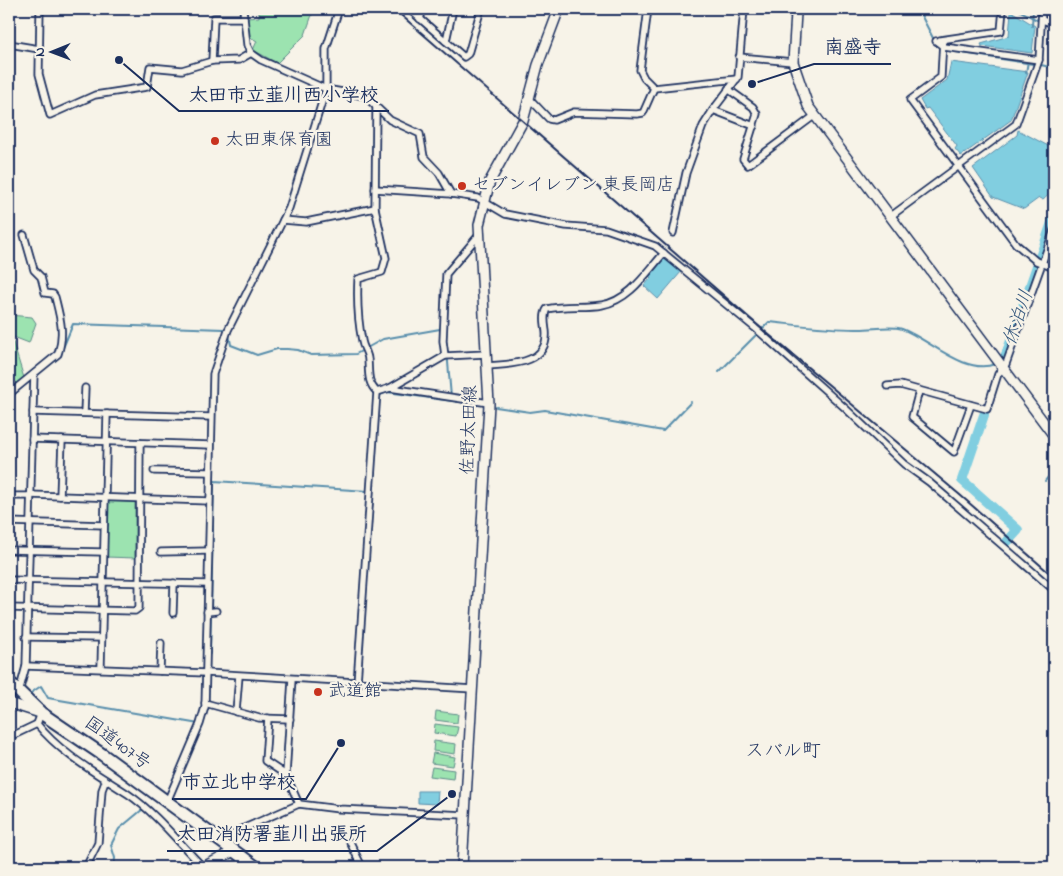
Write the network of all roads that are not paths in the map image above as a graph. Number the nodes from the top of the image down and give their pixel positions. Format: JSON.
{"nodes":[{"id":1,"x":40,"y":9,"type":"edge"},
{"id":2,"x":243,"y":9,"type":"edge"},
{"id":3,"x":339,"y":9,"type":"edge"},
{"id":4,"x":409,"y":9,"type":"edge"},
{"id":5,"x":423,"y":9,"type":"edge"},
{"id":6,"x":453,"y":9,"type":"edge"},
{"id":7,"x":481,"y":9,"type":"edge"},
{"id":8,"x":559,"y":9,"type":"edge"},
{"id":9,"x":648,"y":9,"type":"edge"},
{"id":10,"x":744,"y":9,"type":"edge"},
{"id":11,"x":754,"y":9,"type":"edge"},
{"id":12,"x":1003,"y":9,"type":"edge"},
{"id":13,"x":1042,"y":9,"type":"edge"},
{"id":14,"x":796,"y":11,"type":"edge"},
{"id":15,"x":244,"y":18,"type":"junction"},
{"id":16,"x":420,"y":19,"type":"junction"},
{"id":17,"x":1042,"y":20,"type":"junction"},
{"id":18,"x":1054,"y":24,"type":"edge"},
{"id":19,"x":446,"y":41,"type":"junction"},
{"id":20,"x":9,"y":44,"type":"edge"},
{"id":21,"x":944,"y":47,"type":"junction"},
{"id":22,"x":39,"y":49,"type":"junction"},
{"id":23,"x":251,"y":53,"type":"junction"},
{"id":24,"x":739,"y":56,"type":"junction"},
{"id":25,"x":1039,"y":60,"type":"junction"},
{"id":26,"x":212,"y":61,"type":"junction"},
{"id":27,"x":793,"y":62,"type":"junction"},
{"id":28,"x":737,"y":79,"type":"junction"},
{"id":29,"x":326,"y":88,"type":"junction"},
{"id":30,"x":654,"y":88,"type":"junction"},
{"id":31,"x":728,"y":89,"type":"junction"},
{"id":32,"x":529,"y":98,"type":"junction"},
{"id":33,"x":376,"y":107,"type":"junction"},
{"id":34,"x":713,"y":110,"type":"junction"},
{"id":35,"x":814,"y":116,"type":"junction"},
{"id":36,"x":754,"y":126,"type":"junction"},
{"id":37,"x":959,"y":165,"type":"junction"},
{"id":38,"x":375,"y":189,"type":"junction"},
{"id":39,"x":451,"y":194,"type":"junction"},
{"id":40,"x":484,"y":200,"type":"junction"},
{"id":41,"x":375,"y":208,"type":"junction"},
{"id":42,"x":891,"y":216,"type":"junction"},
{"id":43,"x":283,"y":220,"type":"junction"},
{"id":44,"x":1054,"y":230,"type":"edge"},
{"id":45,"x":673,"y":233,"type":"dead end"},
{"id":46,"x":24,"y":235,"type":"dead end"},
{"id":47,"x":479,"y":235,"type":"junction"},
{"id":48,"x":664,"y":253,"type":"junction"},
{"id":49,"x":1040,"y":262,"type":"junction"},
{"id":50,"x":1054,"y":268,"type":"edge"},
{"id":51,"x":486,"y":354,"type":"junction"},
{"id":52,"x":447,"y":356,"type":"junction"},
{"id":53,"x":487,"y":366,"type":"junction"},
{"id":54,"x":1003,"y":368,"type":"junction"},
{"id":55,"x":34,"y":374,"type":"junction"},
{"id":56,"x":888,"y":386,"type":"dead end"},
{"id":57,"x":84,"y":388,"type":"dead end"},
{"id":58,"x":390,"y":388,"type":"junction"},
{"id":59,"x":919,"y":390,"type":"junction"},
{"id":60,"x":377,"y":392,"type":"junction"},
{"id":61,"x":9,"y":394,"type":"edge"},
{"id":62,"x":489,"y":403,"type":"junction"},
{"id":63,"x":971,"y":406,"type":"junction"},
{"id":64,"x":33,"y":412,"type":"junction"},
{"id":65,"x":84,"y":414,"type":"junction"},
{"id":66,"x":107,"y":414,"type":"junction"},
{"id":67,"x":211,"y":417,"type":"junction"},
{"id":68,"x":1054,"y":436,"type":"edge"},
{"id":69,"x":32,"y":439,"type":"junction"},
{"id":70,"x":62,"y":440,"type":"junction"},
{"id":71,"x":106,"y":442,"type":"junction"},
{"id":72,"x":140,"y":443,"type":"junction"},
{"id":73,"x":210,"y":444,"type":"junction"},
{"id":74,"x":154,"y":470,"type":"dead end"},
{"id":75,"x":210,"y":472,"type":"junction"},
{"id":76,"x":9,"y":496,"type":"edge"},
{"id":77,"x":30,"y":496,"type":"junction"},
{"id":78,"x":60,"y":496,"type":"junction"},
{"id":79,"x":105,"y":497,"type":"junction"},
{"id":80,"x":138,"y":498,"type":"junction"},
{"id":81,"x":209,"y":501,"type":"junction"},
{"id":82,"x":9,"y":522,"type":"edge"},
{"id":83,"x":29,"y":523,"type":"junction"},
{"id":84,"x":104,"y":525,"type":"junction"},
{"id":85,"x":9,"y":550,"type":"edge"},
{"id":86,"x":29,"y":550,"type":"junction"},
{"id":87,"x":208,"y":551,"type":"junction"},
{"id":88,"x":103,"y":552,"type":"junction"},
{"id":89,"x":161,"y":552,"type":"dead end"},
{"id":90,"x":9,"y":580,"type":"edge"},
{"id":91,"x":28,"y":580,"type":"junction"},
{"id":92,"x":102,"y":582,"type":"junction"},
{"id":93,"x":140,"y":583,"type":"junction"},
{"id":94,"x":174,"y":583,"type":"junction"},
{"id":95,"x":207,"y":584,"type":"junction"},
{"id":96,"x":1054,"y":590,"type":"edge"},
{"id":97,"x":9,"y":608,"type":"edge"},
{"id":98,"x":27,"y":608,"type":"junction"},
{"id":99,"x":102,"y":610,"type":"junction"},
{"id":100,"x":216,"y":611,"type":"dead end"},
{"id":101,"x":207,"y":612,"type":"junction"},
{"id":102,"x":173,"y":613,"type":"dead end"},
{"id":103,"x":26,"y":637,"type":"junction"},
{"id":104,"x":101,"y":638,"type":"junction"},
{"id":105,"x":161,"y":643,"type":"dead end"},
{"id":106,"x":26,"y":666,"type":"junction"},
{"id":107,"x":100,"y":668,"type":"junction"},
{"id":108,"x":160,"y":671,"type":"junction"},
{"id":109,"x":206,"y":673,"type":"junction"},
{"id":110,"x":239,"y":676,"type":"junction"},
{"id":111,"x":292,"y":679,"type":"junction"},
{"id":112,"x":9,"y":682,"type":"edge"},
{"id":113,"x":357,"y":683,"type":"junction"},
{"id":114,"x":473,"y":690,"type":"junction"},
{"id":115,"x":19,"y":692,"type":"junction"},
{"id":116,"x":9,"y":704,"type":"edge"},
{"id":117,"x":205,"y":704,"type":"junction"},
{"id":118,"x":236,"y":712,"type":"junction"},
{"id":119,"x":39,"y":718,"type":"junction"},
{"id":120,"x":268,"y":718,"type":"junction"},
{"id":121,"x":290,"y":719,"type":"junction"},
{"id":122,"x":9,"y":735,"type":"edge"},
{"id":123,"x":286,"y":775,"type":"junction"},
{"id":124,"x":105,"y":782,"type":"junction"},
{"id":125,"x":167,"y":802,"type":"junction"},
{"id":126,"x":299,"y":804,"type":"junction"},
{"id":127,"x":465,"y":815,"type":"junction"},
{"id":128,"x":350,"y":842,"type":"dead end"},
{"id":129,"x":224,"y":843,"type":"junction"},
{"id":130,"x":234,"y":851,"type":"junction"},
{"id":131,"x":86,"y":867,"type":"edge"},
{"id":132,"x":203,"y":867,"type":"edge"},
{"id":133,"x":256,"y":867,"type":"edge"},
{"id":134,"x":362,"y":867,"type":"edge"},
{"id":135,"x":462,"y":867,"type":"edge"}],
"edges":[{"from":1,"to":22,"type":"street"},
{"from":2,"to":15,"type":"street"},
{"from":3,"to":29,"type":"street"},
{"from":4,"to":16,"type":"street"},
{"from":5,"to":16,"type":"street"},
{"from":6,"to":19,"type":"street"},
{"from":7,"to":19,"type":"street"},
{"from":8,"to":32,"type":"main road","name":"佐野太田線"},
{"from":9,"to":30,"type":"street"},
{"from":10,"to":24,"type":"street"},
{"from":11,"to":14,"type":"street"},
{"from":12,"to":21,"type":"street"},
{"from":13,"to":17,"type":"street"},
{"from":14,"to":27,"type":"main road"},
{"from":15,"to":23,"type":"street"},
{"from":15,"to":26,"type":"street"},
{"from":16,"to":19,"type":"street"},
{"from":17,"to":18,"type":"street"},
{"from":17,"to":25,"type":"street"},
{"from":20,"to":22,"type":"street"},
{"from":21,"to":25,"type":"street"},
{"from":21,"to":37,"type":"street"},
{"from":22,"to":26,"type":"street"},
{"from":23,"to":26,"type":"street"},
{"from":23,"to":29,"type":"street"},
{"from":24,"to":27,"type":"street"},
{"from":24,"to":28,"type":"street"},
{"from":25,"to":37,"type":"street"},
{"from":27,"to":35,"type":"main road"},
{"from":28,"to":30,"type":"street"},
{"from":28,"to":31,"type":"street"},
{"from":29,"to":33,"type":"street"},
{"from":29,"to":43,"type":"street"},
{"from":30,"to":32,"type":"street"},
{"from":31,"to":34,"type":"street"},
{"from":31,"to":36,"type":"street"},
{"from":32,"to":40,"type":"main road","name":"佐野太田線"},
{"from":33,"to":38,"type":"street"},
{"from":33,"to":39,"type":"street"},
{"from":34,"to":36,"type":"street"},
{"from":34,"to":45,"type":"street"},
{"from":35,"to":36,"type":"street"},
{"from":35,"to":42,"type":"main road"},
{"from":37,"to":42,"type":"street"},
{"from":37,"to":49,"type":"street"},
{"from":38,"to":39,"type":"street"},
{"from":38,"to":41,"type":"street"},
{"from":39,"to":40,"type":"street"},
{"from":40,"to":47,"type":"main road","name":"佐野太田線"},
{"from":40,"to":48,"type":"street"},
{"from":41,"to":43,"type":"street"},
{"from":41,"to":60,"type":"street"},
{"from":42,"to":54,"type":"main road"},
{"from":43,"to":67,"type":"street"},
{"from":44,"to":49,"type":"street"},
{"from":46,"to":55,"type":"street"},
{"from":47,"to":51,"type":"main road","name":"佐野太田線"},
{"from":47,"to":52,"type":"street"},
{"from":48,"to":53,"type":"street"},
{"from":48,"to":96,"type":"street"},
{"from":49,"to":50,"type":"street"},
{"from":49,"to":54,"type":"street"},
{"from":51,"to":52,"type":"street"},
{"from":51,"to":53,"type":"main road","name":"佐野太田線"},
{"from":52,"to":58,"type":"street"},
{"from":53,"to":62,"type":"main road","name":"佐野太田線"},
{"from":54,"to":63,"type":"street"},
{"from":54,"to":68,"type":"main road"},
{"from":55,"to":61,"type":"street"},
{"from":55,"to":64,"type":"street"},
{"from":56,"to":59,"type":"street"},
{"from":57,"to":65,"type":"street"},
{"from":58,"to":60,"type":"street"},
{"from":58,"to":62,"type":"street"},
{"from":59,"to":63,"type":"street"},
{"from":59,"to":63,"type":"street"},
{"from":60,"to":113,"type":"street"},
{"from":62,"to":114,"type":"main road","name":"佐野太田線"},
{"from":64,"to":65,"type":"street"},
{"from":64,"to":69,"type":"street"},
{"from":65,"to":66,"type":"street"},
{"from":66,"to":67,"type":"street"},
{"from":66,"to":71,"type":"street"},
{"from":67,"to":73,"type":"street"},
{"from":69,"to":70,"type":"street"},
{"from":69,"to":77,"type":"street"},
{"from":70,"to":71,"type":"street"},
{"from":70,"to":78,"type":"street"},
{"from":71,"to":72,"type":"street"},
{"from":71,"to":79,"type":"street"},
{"from":72,"to":73,"type":"street"},
{"from":72,"to":80,"type":"street"},
{"from":73,"to":75,"type":"street"},
{"from":74,"to":75,"type":"street"},
{"from":75,"to":81,"type":"street"},
{"from":76,"to":77,"type":"street"},
{"from":77,"to":78,"type":"street"},
{"from":77,"to":83,"type":"street"},
{"from":78,"to":79,"type":"street"},
{"from":79,"to":80,"type":"street"},
{"from":79,"to":84,"type":"street"},
{"from":80,"to":81,"type":"street"},
{"from":80,"to":93,"type":"street"},
{"from":81,"to":87,"type":"street"},
{"from":82,"to":83,"type":"street"},
{"from":83,"to":84,"type":"street"},
{"from":83,"to":86,"type":"street"},
{"from":84,"to":88,"type":"street"},
{"from":85,"to":86,"type":"street"},
{"from":86,"to":88,"type":"street"},
{"from":86,"to":91,"type":"street"},
{"from":87,"to":89,"type":"street"},
{"from":87,"to":95,"type":"street"},
{"from":88,"to":92,"type":"street"},
{"from":90,"to":91,"type":"street"},
{"from":91,"to":92,"type":"street"},
{"from":91,"to":98,"type":"street"},
{"from":92,"to":93,"type":"street"},
{"from":92,"to":99,"type":"street"},
{"from":93,"to":94,"type":"street"},
{"from":93,"to":99,"type":"street"},
{"from":94,"to":95,"type":"street"},
{"from":94,"to":102,"type":"street"},
{"from":95,"to":101,"type":"street"},
{"from":97,"to":98,"type":"street"},
{"from":98,"to":99,"type":"street"},
{"from":98,"to":103,"type":"street"},
{"from":99,"to":104,"type":"street"},
{"from":100,"to":101,"type":"street"},
{"from":101,"to":109,"type":"street"},
{"from":103,"to":104,"type":"street"},
{"from":103,"to":106,"type":"street"},
{"from":104,"to":107,"type":"street"},
{"from":105,"to":108,"type":"street"},
{"from":106,"to":107,"type":"street"},
{"from":106,"to":115,"type":"street"},
{"from":107,"to":108,"type":"street"},
{"from":108,"to":109,"type":"street"},
{"from":109,"to":110,"type":"street"},
{"from":109,"to":117,"type":"street"},
{"from":110,"to":111,"type":"street"},
{"from":110,"to":118,"type":"street"},
{"from":111,"to":113,"type":"street"},
{"from":111,"to":121,"type":"street"},
{"from":112,"to":115,"type":"highway","name":"国道407号"},
{"from":113,"to":114,"type":"street"},
{"from":114,"to":127,"type":"main road","name":"佐野太田線"},
{"from":115,"to":119,"type":"highway","name":"国道407号"},
{"from":116,"to":119,"type":"main road"},
{"from":117,"to":118,"type":"street"},
{"from":117,"to":125,"type":"street"},
{"from":118,"to":120,"type":"street"},
{"from":119,"to":122,"type":"street"},
{"from":119,"to":124,"type":"street"},
{"from":119,"to":125,"type":"highway","name":"国道407号"},
{"from":120,"to":121,"type":"street"},
{"from":120,"to":123,"type":"street"},
{"from":121,"to":123,"type":"street"},
{"from":123,"to":126,"type":"street"},
{"from":124,"to":131,"type":"street"},
{"from":124,"to":132,"type":"street"},
{"from":125,"to":129,"type":"highway","name":"国道407号"},
{"from":126,"to":127,"type":"street"},
{"from":126,"to":129,"type":"street"},
{"from":127,"to":135,"type":"main road","name":"佐野太田線"},
{"from":128,"to":134,"type":"street"},
{"from":129,"to":130,"type":"highway","name":"国道407号"},
{"from":130,"to":132,"type":"main road"},
{"from":130,"to":133,"type":"highway","name":"国道407号"}]}
